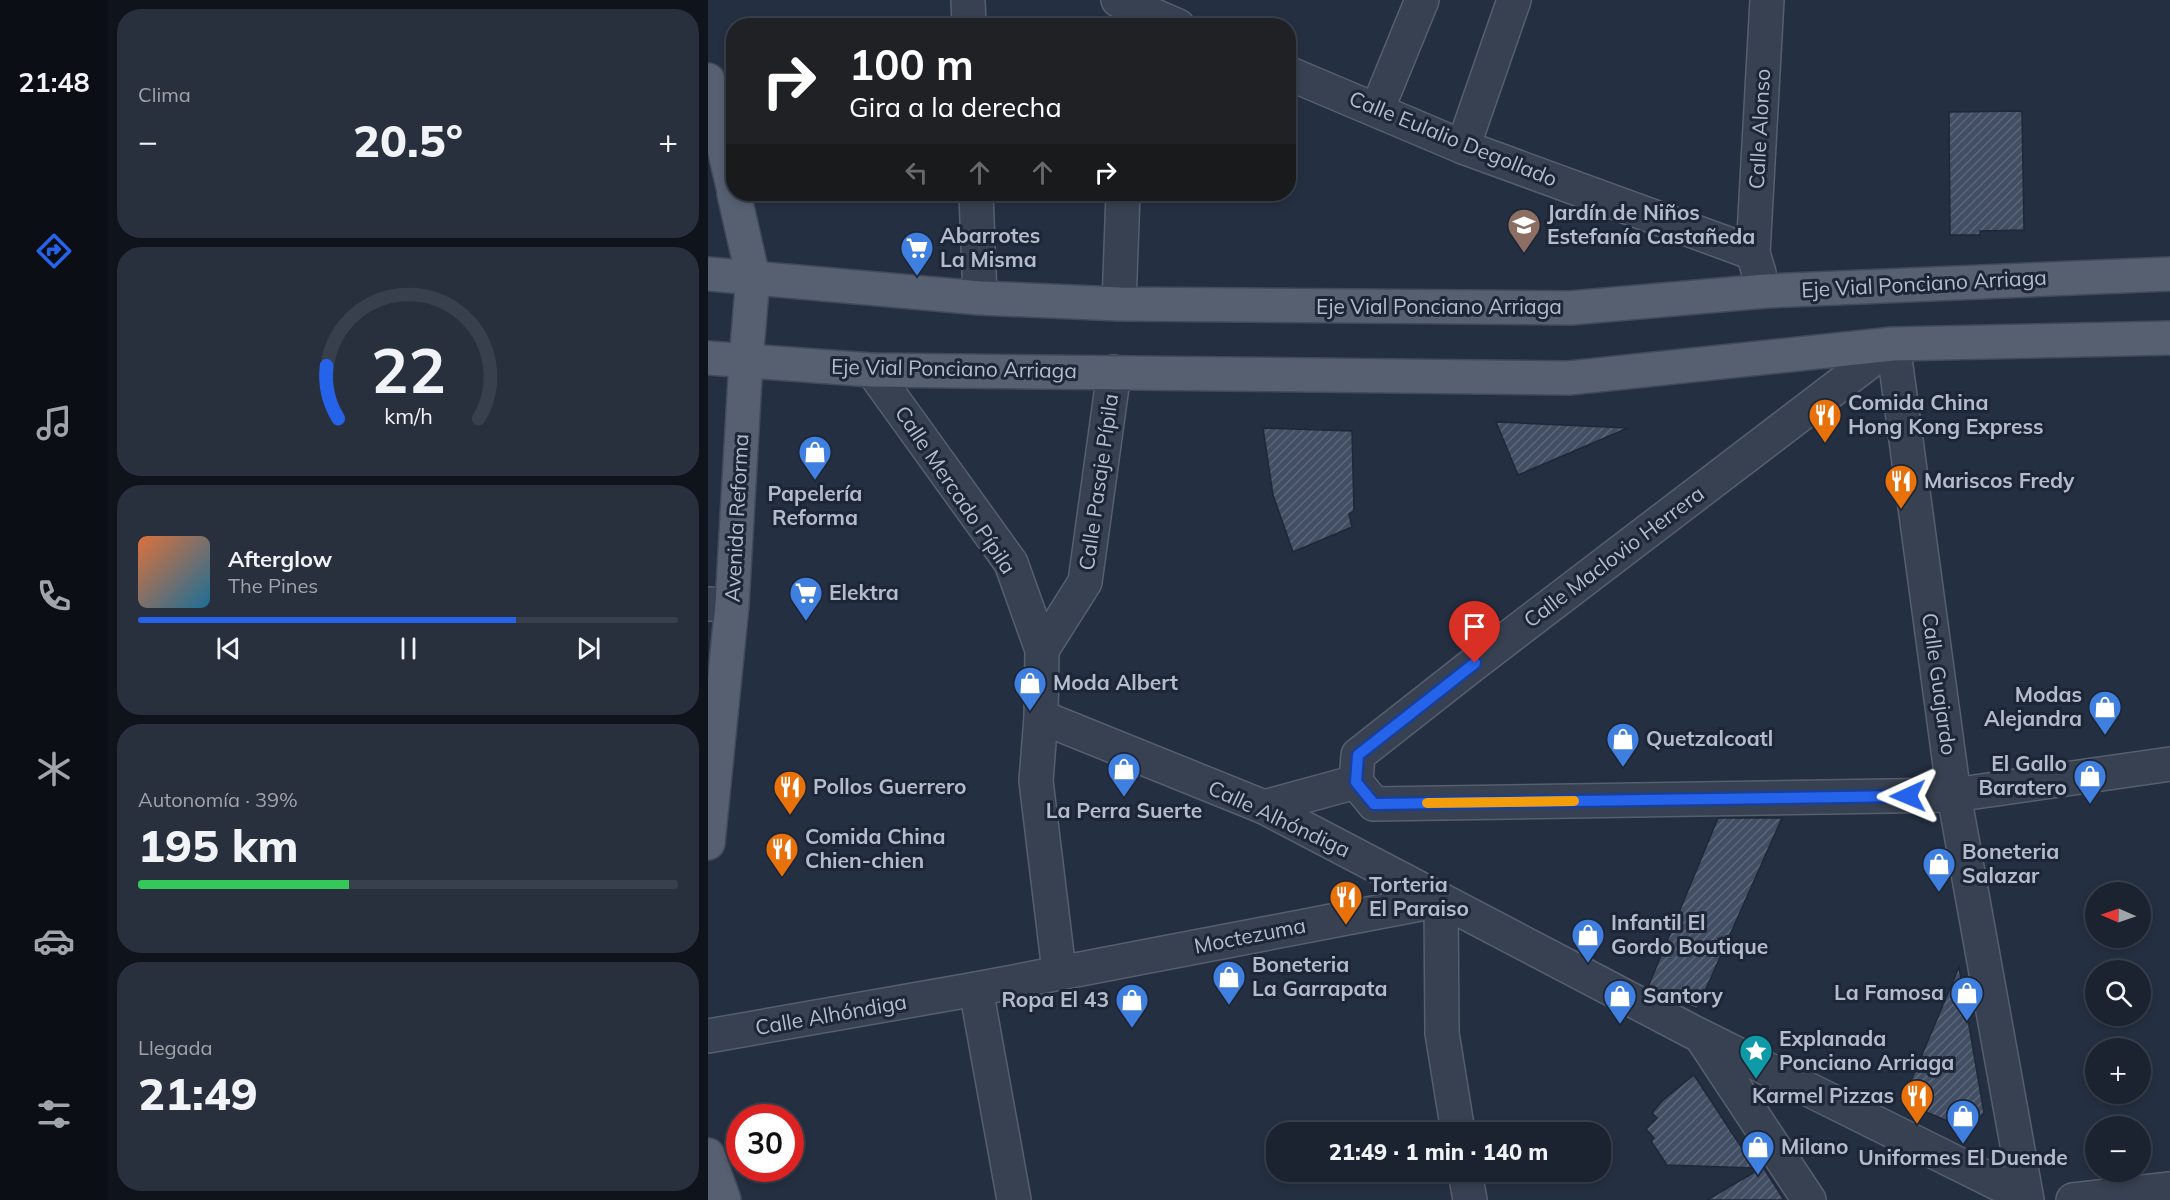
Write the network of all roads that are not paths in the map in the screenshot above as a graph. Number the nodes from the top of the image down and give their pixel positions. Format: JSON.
{"nodes":[{"id":1,"x":968,"y":0,"type":"edge"},
{"id":2,"x":1422,"y":0,"type":"edge"},
{"id":3,"x":1514,"y":0,"type":"edge"},
{"id":4,"x":1767,"y":0,"type":"edge"},
{"id":5,"x":1126,"y":6,"type":"edge"},
{"id":6,"x":969,"y":18,"type":"edge"},
{"id":7,"x":1157,"y":18,"type":"edge"},
{"id":8,"x":1296,"y":76,"type":"edge"},
{"id":9,"x":708,"y":80,"type":"edge"},
{"id":10,"x":1377,"y":110,"type":"junction"},
{"id":11,"x":1463,"y":147,"type":"junction"},
{"id":12,"x":726,"y":158,"type":"edge"},
{"id":13,"x":736,"y":201,"type":"edge"},
{"id":14,"x":976,"y":201,"type":"edge"},
{"id":15,"x":1123,"y":201,"type":"edge"},
{"id":16,"x":1753,"y":253,"type":"junction"},
{"id":17,"x":708,"y":274,"type":"edge"},
{"id":18,"x":2170,"y":274,"type":"edge"},
{"id":19,"x":753,"y":277,"type":"junction"},
{"id":20,"x":1766,"y":291,"type":"junction"},
{"id":21,"x":980,"y":298,"type":"junction"},
{"id":22,"x":1119,"y":304,"type":"junction"},
{"id":23,"x":2170,"y":338,"type":"edge"},
{"id":24,"x":1893,"y":344,"type":"junction"},
{"id":25,"x":708,"y":358,"type":"edge"},
{"id":26,"x":746,"y":360,"type":"junction"},
{"id":27,"x":872,"y":370,"type":"junction"},
{"id":28,"x":1114,"y":372,"type":"junction"},
{"id":29,"x":720,"y":604,"type":"edge"},
{"id":30,"x":1042,"y":650,"type":"junction"},
{"id":31,"x":1041,"y":717,"type":"junction"},
{"id":32,"x":2170,"y":764,"type":"edge"},
{"id":33,"x":1356,"y":782,"type":"junction"},
{"id":34,"x":1954,"y":795,"type":"junction"},
{"id":35,"x":1264,"y":807,"type":"junction"},
{"id":36,"x":708,"y":843,"type":"edge"},
{"id":37,"x":1441,"y":900,"type":"junction"},
{"id":38,"x":1059,"y":971,"type":"junction"},
{"id":39,"x":976,"y":989,"type":"junction"},
{"id":40,"x":708,"y":1036,"type":"edge"},
{"id":41,"x":1701,"y":1036,"type":"junction"},
{"id":42,"x":1456,"y":1122,"type":"edge"},
{"id":43,"x":708,"y":1155,"type":"edge"},
{"id":44,"x":1467,"y":1182,"type":"edge"},
{"id":45,"x":2170,"y":1189,"type":"edge"},
{"id":46,"x":724,"y":1200,"type":"edge"},
{"id":47,"x":1014,"y":1200,"type":"edge"},
{"id":48,"x":1470,"y":1200,"type":"edge"},
{"id":49,"x":1809,"y":1200,"type":"edge"},
{"id":50,"x":2025,"y":1200,"type":"edge"},
{"id":51,"x":2073,"y":1200,"type":"edge"}],
"edges":[{"from":1,"to":6,"type":"street"},
{"from":2,"to":10,"type":"street"},
{"from":3,"to":11,"type":"street"},
{"from":4,"to":16,"type":"street","name":"Calle Alonso"},
{"from":5,"to":7,"type":"street"},
{"from":8,"to":10,"type":"street","name":"Calle Eulalio Degollado"},
{"from":9,"to":12,"type":"main road","name":"Avenida Reforma"},
{"from":10,"to":11,"type":"street","name":"Calle Eulalio Degollado"},
{"from":11,"to":16,"type":"street","name":"Calle Eulalio Degollado"},
{"from":13,"to":19,"type":"main road","name":"Avenida Reforma"},
{"from":14,"to":21,"type":"street"},
{"from":15,"to":22,"type":"street"},
{"from":16,"to":20,"type":"street","name":"Calle Alonso"},
{"from":17,"to":19,"type":"main road","name":"Eje Vial Ponciano Arriaga"},
{"from":18,"to":20,"type":"main road","name":"Eje Vial Ponciano Arriaga"},
{"from":19,"to":21,"type":"main road","name":"Eje Vial Ponciano Arriaga"},
{"from":19,"to":26,"type":"main road","name":"Avenida Reforma"},
{"from":20,"to":22,"type":"main road","name":"Eje Vial Ponciano Arriaga"},
{"from":21,"to":22,"type":"main road","name":"Eje Vial Ponciano Arriaga"},
{"from":23,"to":24,"type":"main road","name":"Eje Vial Ponciano Arriaga"},
{"from":24,"to":28,"type":"main road","name":"Eje Vial Ponciano Arriaga"},
{"from":24,"to":33,"type":"street","name":"Calle Maclovio Herrera"},
{"from":24,"to":34,"type":"street","name":"Calle Guajardo"},
{"from":25,"to":26,"type":"main road","name":"Eje Vial Ponciano Arriaga"},
{"from":26,"to":27,"type":"main road","name":"Eje Vial Ponciano Arriaga"},
{"from":26,"to":29,"type":"main road","name":"Avenida Reforma"},
{"from":27,"to":28,"type":"main road","name":"Eje Vial Ponciano Arriaga"},
{"from":27,"to":30,"type":"street","name":"Calle Mercado Pípila"},
{"from":28,"to":30,"type":"street","name":"Calle Pasaje Pípila"},
{"from":29,"to":36,"type":"main road","name":"Avenida Reforma"},
{"from":30,"to":31,"type":"street","name":"Calle Mercado Pípila"},
{"from":31,"to":35,"type":"street","name":"Calle Alhóndiga"},
{"from":31,"to":38,"type":"street","name":"Calle Mercado Pípila"},
{"from":32,"to":34,"type":"street"},
{"from":33,"to":34,"type":"street"},
{"from":33,"to":35,"type":"street"},
{"from":34,"to":50,"type":"street","name":"Calle Guajardo"},
{"from":35,"to":37,"type":"street","name":"Calle Alhóndiga"},
{"from":37,"to":38,"type":"street","name":"Moctezuma"},
{"from":37,"to":41,"type":"street","name":"Calle Alhóndiga"},
{"from":37,"to":42,"type":"street"},
{"from":38,"to":39,"type":"street","name":"Calle Alhóndiga"},
{"from":39,"to":40,"type":"street","name":"Calle Alhóndiga"},
{"from":39,"to":47,"type":"street"},
{"from":41,"to":49,"type":"street","name":"Calle Alhóndiga"},
{"from":41,"to":50,"type":"street","name":"Calle Alhóndiga"},
{"from":43,"to":46,"type":"main road"},
{"from":44,"to":48,"type":"street"},
{"from":45,"to":51,"type":"street"}]}
